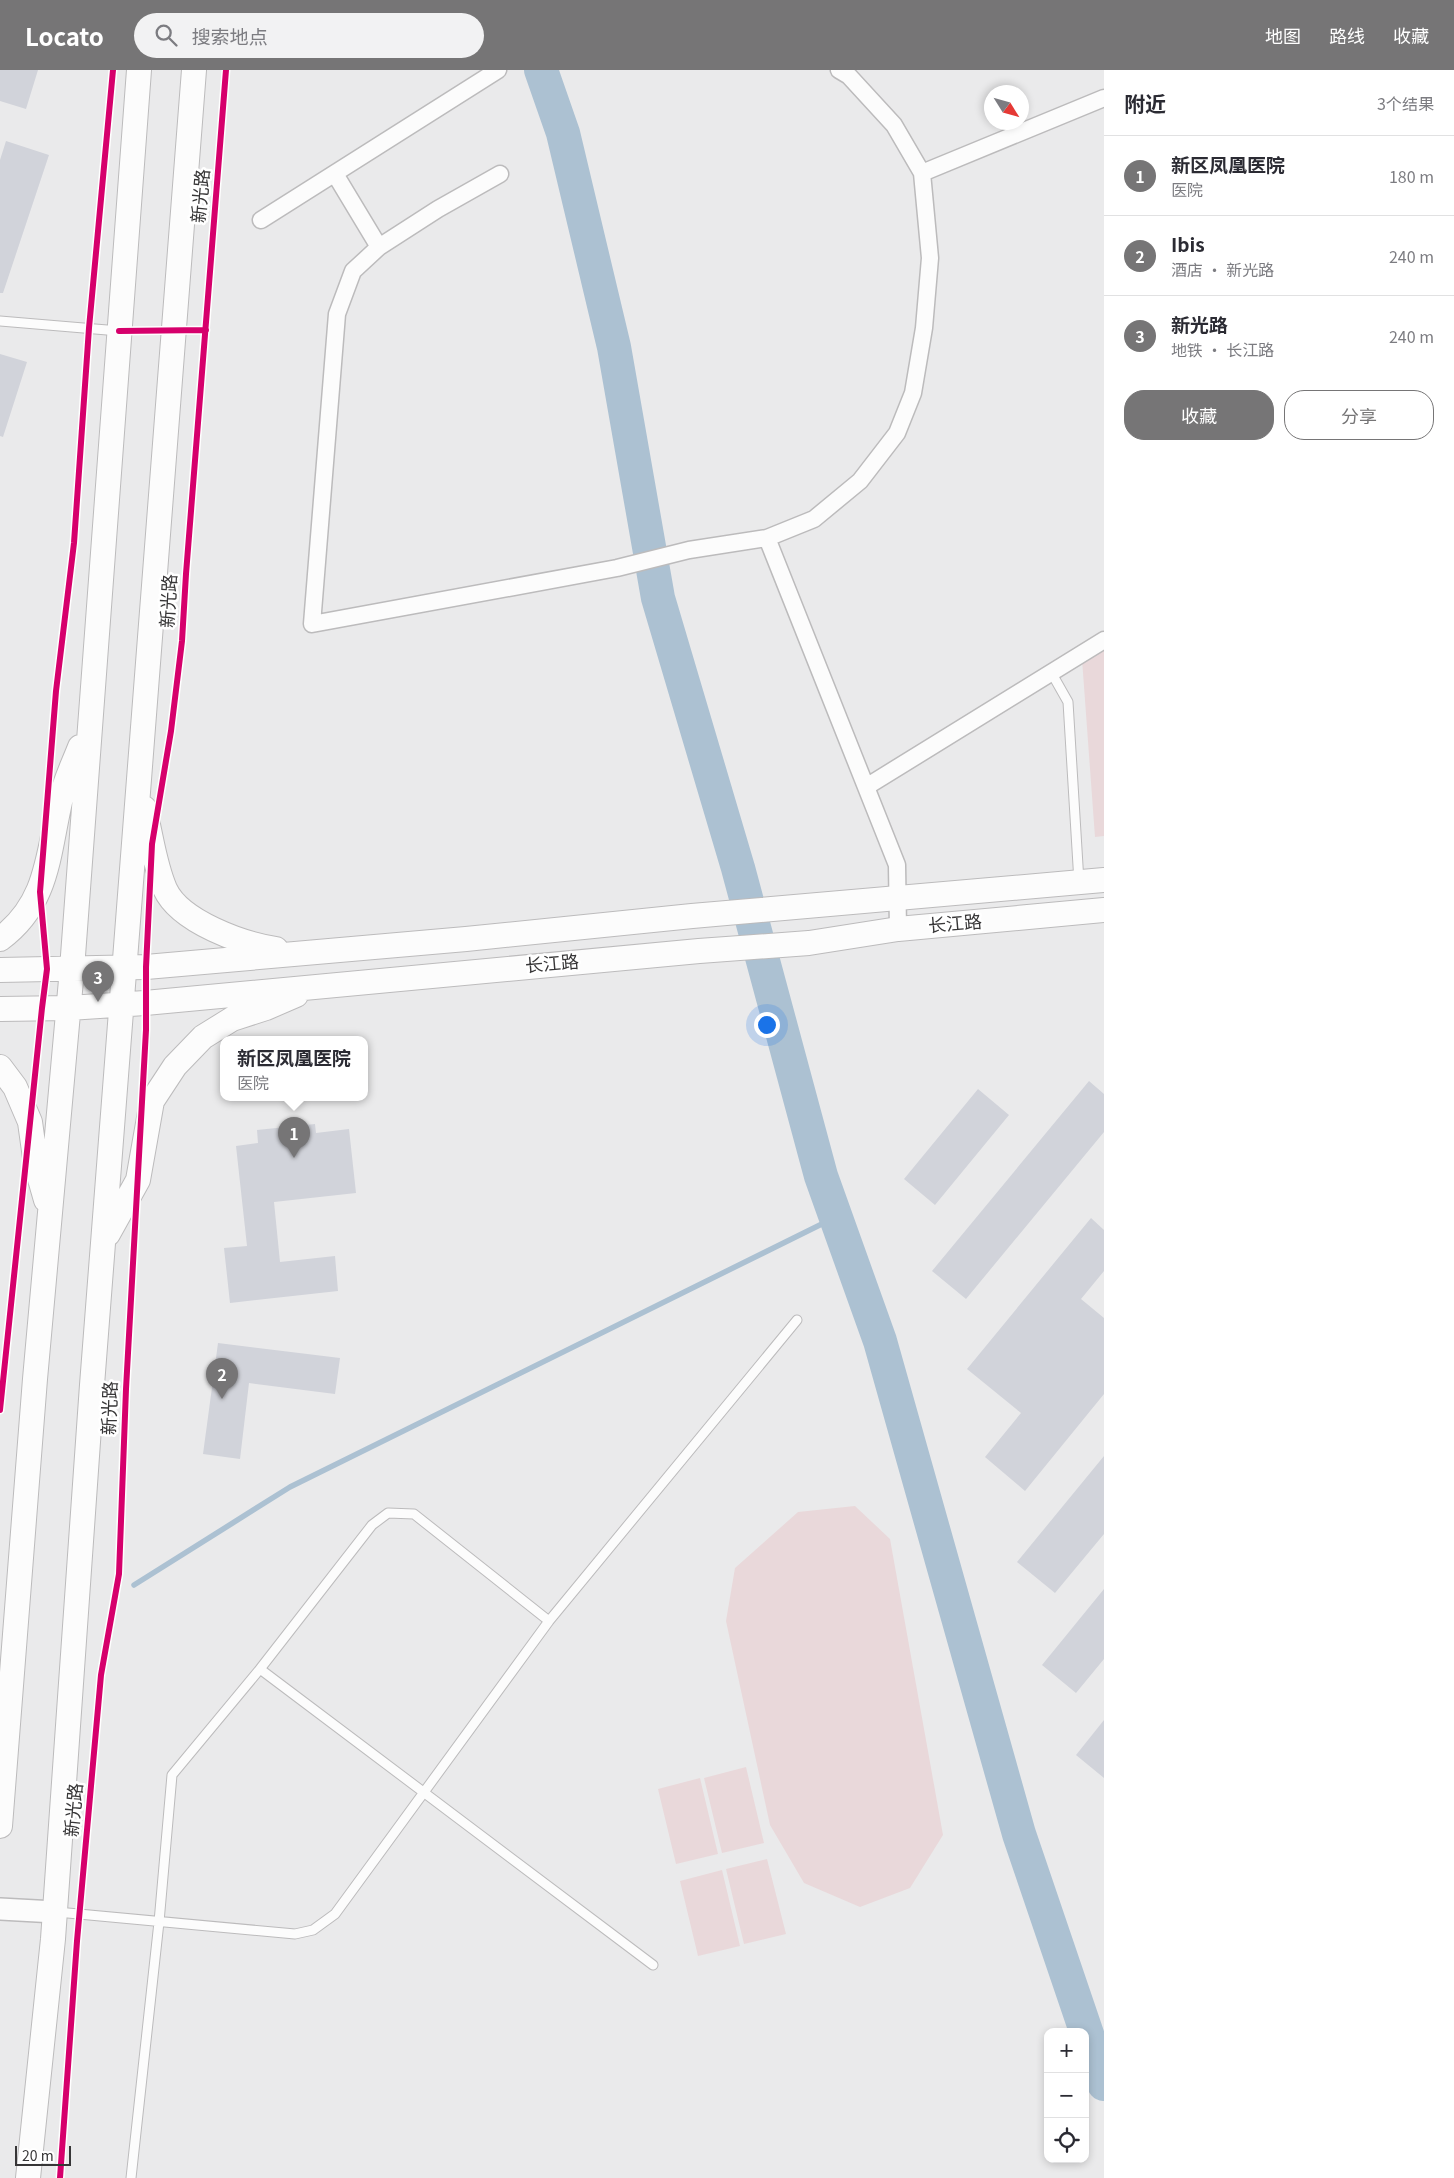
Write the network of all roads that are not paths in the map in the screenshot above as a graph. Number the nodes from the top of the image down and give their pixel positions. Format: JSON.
{"nodes":[{"id":1,"x":139,"y":70,"type":"edge"},
{"id":2,"x":194,"y":70,"type":"edge"},
{"id":3,"x":498,"y":70,"type":"edge"},
{"id":4,"x":840,"y":70,"type":"edge"},
{"id":5,"x":1104,"y":98,"type":"edge"},
{"id":6,"x":922,"y":173,"type":"junction"},
{"id":7,"x":335,"y":174,"type":"junction"},
{"id":8,"x":500,"y":174,"type":"dead end"},
{"id":9,"x":262,"y":220,"type":"dead end"},
{"id":10,"x":379,"y":247,"type":"junction"},
{"id":11,"x":0,"y":321,"type":"edge"},
{"id":12,"x":119,"y":331,"type":"junction"},
{"id":13,"x":767,"y":538,"type":"junction"},
{"id":14,"x":1104,"y":640,"type":"edge"},
{"id":15,"x":1051,"y":672,"type":"junction"},
{"id":16,"x":90,"y":720,"type":"junction"},
{"id":17,"x":139,"y":785,"type":"junction"},
{"id":18,"x":866,"y":787,"type":"junction"},
{"id":19,"x":1104,"y":880,"type":"edge"},
{"id":20,"x":1079,"y":882,"type":"junction"},
{"id":21,"x":898,"y":899,"type":"junction"},
{"id":22,"x":1104,"y":910,"type":"edge"},
{"id":23,"x":898,"y":929,"type":"junction"},
{"id":24,"x":0,"y":939,"type":"edge"},
{"id":25,"x":305,"y":953,"type":"junction"},
{"id":26,"x":125,"y":968,"type":"junction"},
{"id":27,"x":0,"y":970,"type":"edge"},
{"id":28,"x":72,"y":970,"type":"junction"},
{"id":29,"x":312,"y":987,"type":"junction"},
{"id":30,"x":123,"y":1004,"type":"junction"},
{"id":31,"x":69,"y":1008,"type":"junction"},
{"id":32,"x":0,"y":1009,"type":"edge"},
{"id":33,"x":0,"y":1067,"type":"edge"},
{"id":34,"x":50,"y":1214,"type":"junction"},
{"id":35,"x":104,"y":1242,"type":"junction"},
{"id":36,"x":797,"y":1320,"type":"dead end"},
{"id":37,"x":549,"y":1621,"type":"junction"},
{"id":38,"x":260,"y":1669,"type":"junction"},
{"id":39,"x":424,"y":1792,"type":"junction"},
{"id":40,"x":0,"y":1826,"type":"edge"},
{"id":41,"x":0,"y":1909,"type":"edge"},
{"id":42,"x":55,"y":1912,"type":"junction"},
{"id":43,"x":159,"y":1922,"type":"junction"},
{"id":44,"x":653,"y":1965,"type":"dead end"},
{"id":45,"x":28,"y":2178,"type":"edge"},
{"id":46,"x":131,"y":2178,"type":"edge"}],
"edges":[{"from":1,"to":12,"type":"main road"},
{"from":2,"to":17,"type":"main road","name":"新光路"},
{"from":3,"to":7,"type":"street"},
{"from":4,"to":6,"type":"street"},
{"from":5,"to":6,"type":"street"},
{"from":6,"to":13,"type":"street"},
{"from":7,"to":9,"type":"street"},
{"from":7,"to":10,"type":"street"},
{"from":8,"to":10,"type":"street"},
{"from":10,"to":13,"type":"street"},
{"from":11,"to":12,"type":"lane"},
{"from":12,"to":16,"type":"main road"},
{"from":13,"to":18,"type":"street"},
{"from":14,"to":15,"type":"street"},
{"from":15,"to":18,"type":"street"},
{"from":15,"to":20,"type":"lane"},
{"from":16,"to":24,"type":"main road"},
{"from":16,"to":28,"type":"main road"},
{"from":17,"to":25,"type":"main road"},
{"from":17,"to":26,"type":"main road","name":"新光路"},
{"from":18,"to":21,"type":"street"},
{"from":19,"to":20,"type":"main road","name":"长江路"},
{"from":20,"to":21,"type":"main road","name":"长江路"},
{"from":21,"to":23,"type":"street"},
{"from":21,"to":25,"type":"main road","name":"长江路"},
{"from":22,"to":23,"type":"main road","name":"长江路"},
{"from":23,"to":29,"type":"main road","name":"长江路"},
{"from":25,"to":26,"type":"main road","name":"长江路"},
{"from":26,"to":28,"type":"main road","name":"长江路"},
{"from":26,"to":30,"type":"main road","name":"新光路"},
{"from":27,"to":28,"type":"main road","name":"长江路"},
{"from":28,"to":31,"type":"main road"},
{"from":29,"to":30,"type":"main road","name":"长江路"},
{"from":29,"to":35,"type":"main road"},
{"from":30,"to":31,"type":"main road","name":"长江路"},
{"from":30,"to":35,"type":"main road","name":"新光路"},
{"from":31,"to":32,"type":"main road","name":"长江路"},
{"from":31,"to":34,"type":"main road"},
{"from":33,"to":34,"type":"main road"},
{"from":34,"to":40,"type":"main road"},
{"from":35,"to":42,"type":"main road","name":"新光路"},
{"from":36,"to":37,"type":"lane"},
{"from":37,"to":38,"type":"lane"},
{"from":37,"to":39,"type":"lane"},
{"from":38,"to":39,"type":"lane"},
{"from":38,"to":43,"type":"lane"},
{"from":39,"to":43,"type":"lane"},
{"from":39,"to":44,"type":"lane"},
{"from":41,"to":42,"type":"street"},
{"from":42,"to":43,"type":"lane"},
{"from":42,"to":45,"type":"main road","name":"新光路"},
{"from":43,"to":46,"type":"lane"}]}
